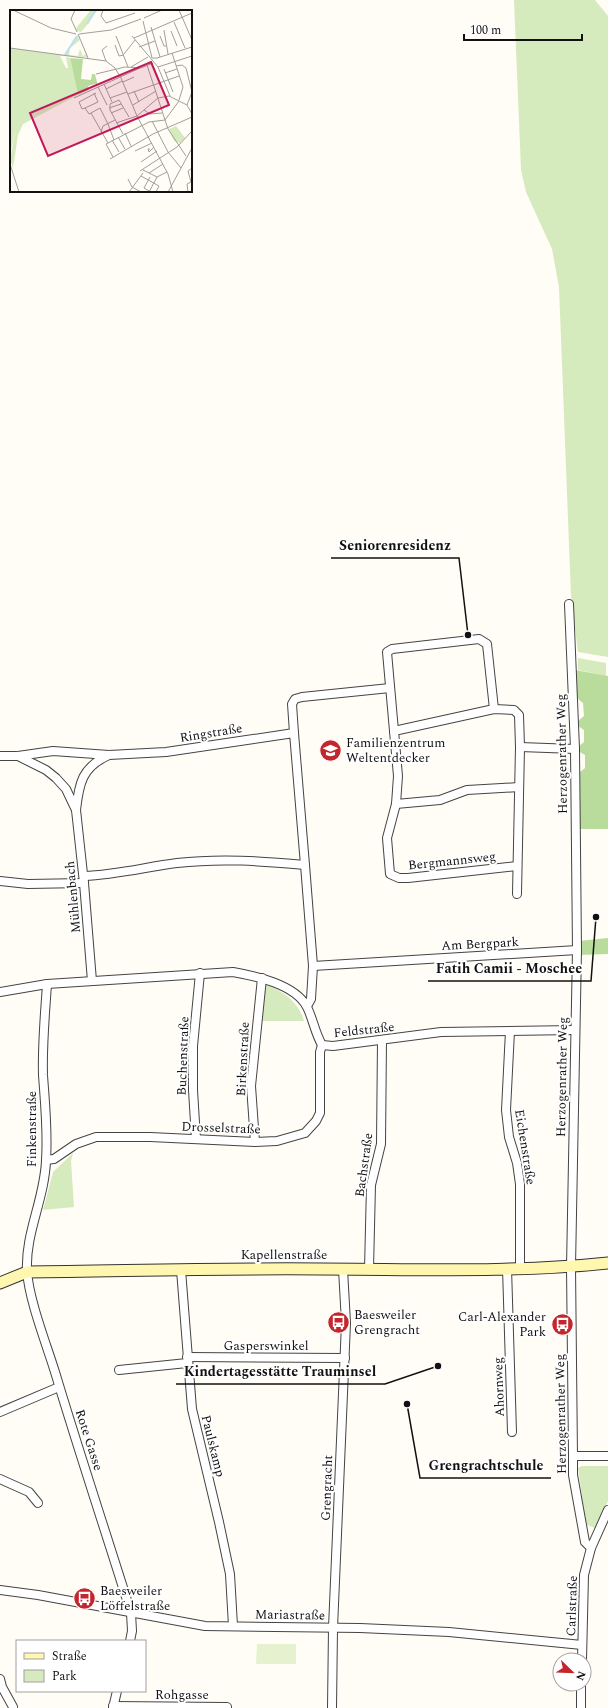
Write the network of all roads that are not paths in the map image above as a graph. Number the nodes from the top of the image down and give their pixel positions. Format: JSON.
{"nodes":[{"id":1,"x":569,"y":604,"type":"dead end"},
{"id":2,"x":390,"y":688,"type":"junction"},
{"id":3,"x":494,"y":709,"type":"junction"},
{"id":4,"x":394,"y":731,"type":"junction"},
{"id":5,"x":294,"y":733,"type":"junction"},
{"id":6,"x":520,"y":748,"type":"junction"},
{"id":7,"x":575,"y":749,"type":"junction"},
{"id":8,"x":109,"y":755,"type":"junction"},
{"id":9,"x":0,"y":756,"type":"edge"},
{"id":10,"x":18,"y":756,"type":"junction"},
{"id":11,"x":519,"y":787,"type":"junction"},
{"id":12,"x":396,"y":804,"type":"junction"},
{"id":13,"x":76,"y":810,"type":"junction"},
{"id":14,"x":305,"y":865,"type":"junction"},
{"id":15,"x":517,"y":866,"type":"junction"},
{"id":16,"x":84,"y":880,"type":"junction"},
{"id":17,"x":0,"y":881,"type":"edge"},
{"id":18,"x":517,"y":894,"type":"dead end"},
{"id":19,"x":577,"y":950,"type":"junction"},
{"id":20,"x":313,"y":966,"type":"junction"},
{"id":21,"x":200,"y":973,"type":"junction"},
{"id":22,"x":262,"y":978,"type":"junction"},
{"id":23,"x":92,"y":981,"type":"junction"},
{"id":24,"x":47,"y":984,"type":"junction"},
{"id":25,"x":0,"y":992,"type":"edge"},
{"id":26,"x":307,"y":1006,"type":"junction"},
{"id":27,"x":510,"y":1030,"type":"junction"},
{"id":28,"x":575,"y":1030,"type":"junction"},
{"id":29,"x":382,"y":1040,"type":"junction"},
{"id":30,"x":322,"y":1045,"type":"junction"},
{"id":31,"x":196,"y":1139,"type":"junction"},
{"id":32,"x":255,"y":1142,"type":"junction"},
{"id":33,"x":46,"y":1160,"type":"junction"},
{"id":34,"x":608,"y":1263,"type":"edge"},
{"id":35,"x":571,"y":1267,"type":"junction"},
{"id":36,"x":507,"y":1268,"type":"junction"},
{"id":37,"x":520,"y":1268,"type":"junction"},
{"id":38,"x":343,"y":1269,"type":"junction"},
{"id":39,"x":369,"y":1269,"type":"junction"},
{"id":40,"x":181,"y":1270,"type":"junction"},
{"id":41,"x":27,"y":1272,"type":"junction"},
{"id":42,"x":0,"y":1283,"type":"edge"},
{"id":43,"x":344,"y":1358,"type":"junction"},
{"id":44,"x":187,"y":1360,"type":"junction"},
{"id":45,"x":118,"y":1370,"type":"dead end"},
{"id":46,"x":59,"y":1387,"type":"junction"},
{"id":47,"x":0,"y":1412,"type":"edge"},
{"id":48,"x":512,"y":1432,"type":"dead end"},
{"id":49,"x":573,"y":1456,"type":"junction"},
{"id":50,"x":608,"y":1456,"type":"edge"},
{"id":51,"x":0,"y":1479,"type":"edge"},
{"id":52,"x":38,"y":1503,"type":"dead end"},
{"id":53,"x":608,"y":1510,"type":"edge"},
{"id":54,"x":591,"y":1548,"type":"junction"},
{"id":55,"x":0,"y":1590,"type":"edge"},
{"id":56,"x":131,"y":1613,"type":"junction"},
{"id":57,"x":233,"y":1626,"type":"junction"},
{"id":58,"x":333,"y":1628,"type":"junction"},
{"id":59,"x":130,"y":1640,"type":"edge"},
{"id":60,"x":582,"y":1645,"type":"junction"},
{"id":61,"x":582,"y":1652,"type":"edge"},
{"id":62,"x":0,"y":1678,"type":"edge"},
{"id":63,"x":117,"y":1692,"type":"edge"},
{"id":64,"x":582,"y":1692,"type":"edge"},
{"id":65,"x":13,"y":1706,"type":"dead end"},
{"id":66,"x":113,"y":1707,"type":"edge"},
{"id":67,"x":227,"y":1707,"type":"edge"},
{"id":68,"x":332,"y":1708,"type":"edge"},
{"id":69,"x":581,"y":1708,"type":"edge"}],
"edges":[{"from":1,"to":7,"type":"street","name":"Herzogenrather Weg"},
{"from":2,"to":3,"type":"street","name":"Bergmannsweg"},
{"from":2,"to":4,"type":"street","name":"Bergmannsweg"},
{"from":2,"to":5,"type":"street"},
{"from":3,"to":4,"type":"street"},
{"from":3,"to":6,"type":"street"},
{"from":4,"to":12,"type":"street","name":"Bergmannsweg"},
{"from":5,"to":8,"type":"street","name":"Ringstraße"},
{"from":5,"to":14,"type":"street"},
{"from":6,"to":7,"type":"street"},
{"from":6,"to":11,"type":"street"},
{"from":7,"to":19,"type":"street","name":"Herzogenrather Weg"},
{"from":8,"to":10,"type":"street","name":"Ringstraße"},
{"from":8,"to":13,"type":"street","name":"Mühlenbach"},
{"from":9,"to":10,"type":"street","name":"Ringstraße"},
{"from":10,"to":13,"type":"street","name":"Mühlenbach"},
{"from":11,"to":12,"type":"street"},
{"from":11,"to":15,"type":"street"},
{"from":12,"to":15,"type":"street","name":"Bergmannsweg"},
{"from":13,"to":16,"type":"street","name":"Mühlenbach"},
{"from":14,"to":16,"type":"street"},
{"from":14,"to":20,"type":"street"},
{"from":15,"to":18,"type":"street"},
{"from":16,"to":17,"type":"street"},
{"from":16,"to":23,"type":"street","name":"Mühlenbach"},
{"from":19,"to":20,"type":"street","name":"Am Bergpark"},
{"from":19,"to":28,"type":"street","name":"Herzogenrather Weg"},
{"from":20,"to":26,"type":"street"},
{"from":21,"to":22,"type":"street","name":"Feldstraße"},
{"from":21,"to":23,"type":"street","name":"Feldstraße"},
{"from":21,"to":31,"type":"street","name":"Buchenstraße"},
{"from":22,"to":26,"type":"street","name":"Feldstraße"},
{"from":22,"to":32,"type":"street","name":"Birkenstraße"},
{"from":23,"to":24,"type":"street","name":"Feldstraße"},
{"from":24,"to":25,"type":"street","name":"Feldstraße"},
{"from":24,"to":33,"type":"street","name":"Finkenstraße"},
{"from":26,"to":30,"type":"street","name":"Feldstraße"},
{"from":27,"to":28,"type":"street","name":"Feldstraße"},
{"from":27,"to":29,"type":"street","name":"Feldstraße"},
{"from":27,"to":37,"type":"street","name":"Eichenstraße"},
{"from":28,"to":35,"type":"street","name":"Herzogenrather Weg"},
{"from":29,"to":30,"type":"street","name":"Feldstraße"},
{"from":29,"to":39,"type":"street","name":"Bachstraße"},
{"from":30,"to":32,"type":"street","name":"Drosselstraße"},
{"from":31,"to":32,"type":"street","name":"Drosselstraße"},
{"from":31,"to":33,"type":"street","name":"Drosselstraße"},
{"from":33,"to":41,"type":"street","name":"Finkenstraße"},
{"from":34,"to":35,"type":"street","name":"Kapellenstraße"},
{"from":35,"to":37,"type":"street","name":"Kapellenstraße"},
{"from":35,"to":49,"type":"street","name":"Herzogenrather Weg"},
{"from":36,"to":37,"type":"street","name":"Kapellenstraße"},
{"from":36,"to":39,"type":"street","name":"Kapellenstraße"},
{"from":36,"to":48,"type":"street","name":"Ahornweg"},
{"from":38,"to":39,"type":"street","name":"Kapellenstraße"},
{"from":38,"to":40,"type":"street","name":"Kapellenstraße"},
{"from":38,"to":43,"type":"street","name":"Grengracht"},
{"from":40,"to":41,"type":"street","name":"Kapellenstraße"},
{"from":40,"to":44,"type":"street","name":"Paulskamp"},
{"from":41,"to":42,"type":"street","name":"Kapellenstraße"},
{"from":41,"to":46,"type":"street","name":"Rote Gasse"},
{"from":43,"to":44,"type":"street","name":"Gasperswinkel"},
{"from":43,"to":58,"type":"street","name":"Grengracht"},
{"from":44,"to":45,"type":"street","name":"Gasperswinkel"},
{"from":44,"to":57,"type":"street","name":"Paulskamp"},
{"from":46,"to":47,"type":"street"},
{"from":46,"to":56,"type":"street","name":"Rote Gasse"},
{"from":49,"to":50,"type":"street"},
{"from":49,"to":54,"type":"street","name":"Herzogenrather Weg"},
{"from":51,"to":52,"type":"street"},
{"from":53,"to":54,"type":"street","name":"Carlstraße"},
{"from":54,"to":60,"type":"street","name":"Carlstraße"},
{"from":55,"to":56,"type":"street","name":"Mariastraße"},
{"from":56,"to":57,"type":"street","name":"Mariastraße"},
{"from":56,"to":59,"type":"street","name":"Rote Gasse"},
{"from":57,"to":58,"type":"street","name":"Mariastraße"},
{"from":58,"to":60,"type":"street","name":"Mariastraße"},
{"from":58,"to":68,"type":"street","name":"Grengracht"},
{"from":60,"to":61,"type":"street","name":"Carlstraße"},
{"from":62,"to":65,"type":"street"},
{"from":63,"to":66,"type":"street"},
{"from":64,"to":69,"type":"street"},
{"from":66,"to":67,"type":"street","name":"Rohgasse"}]}
